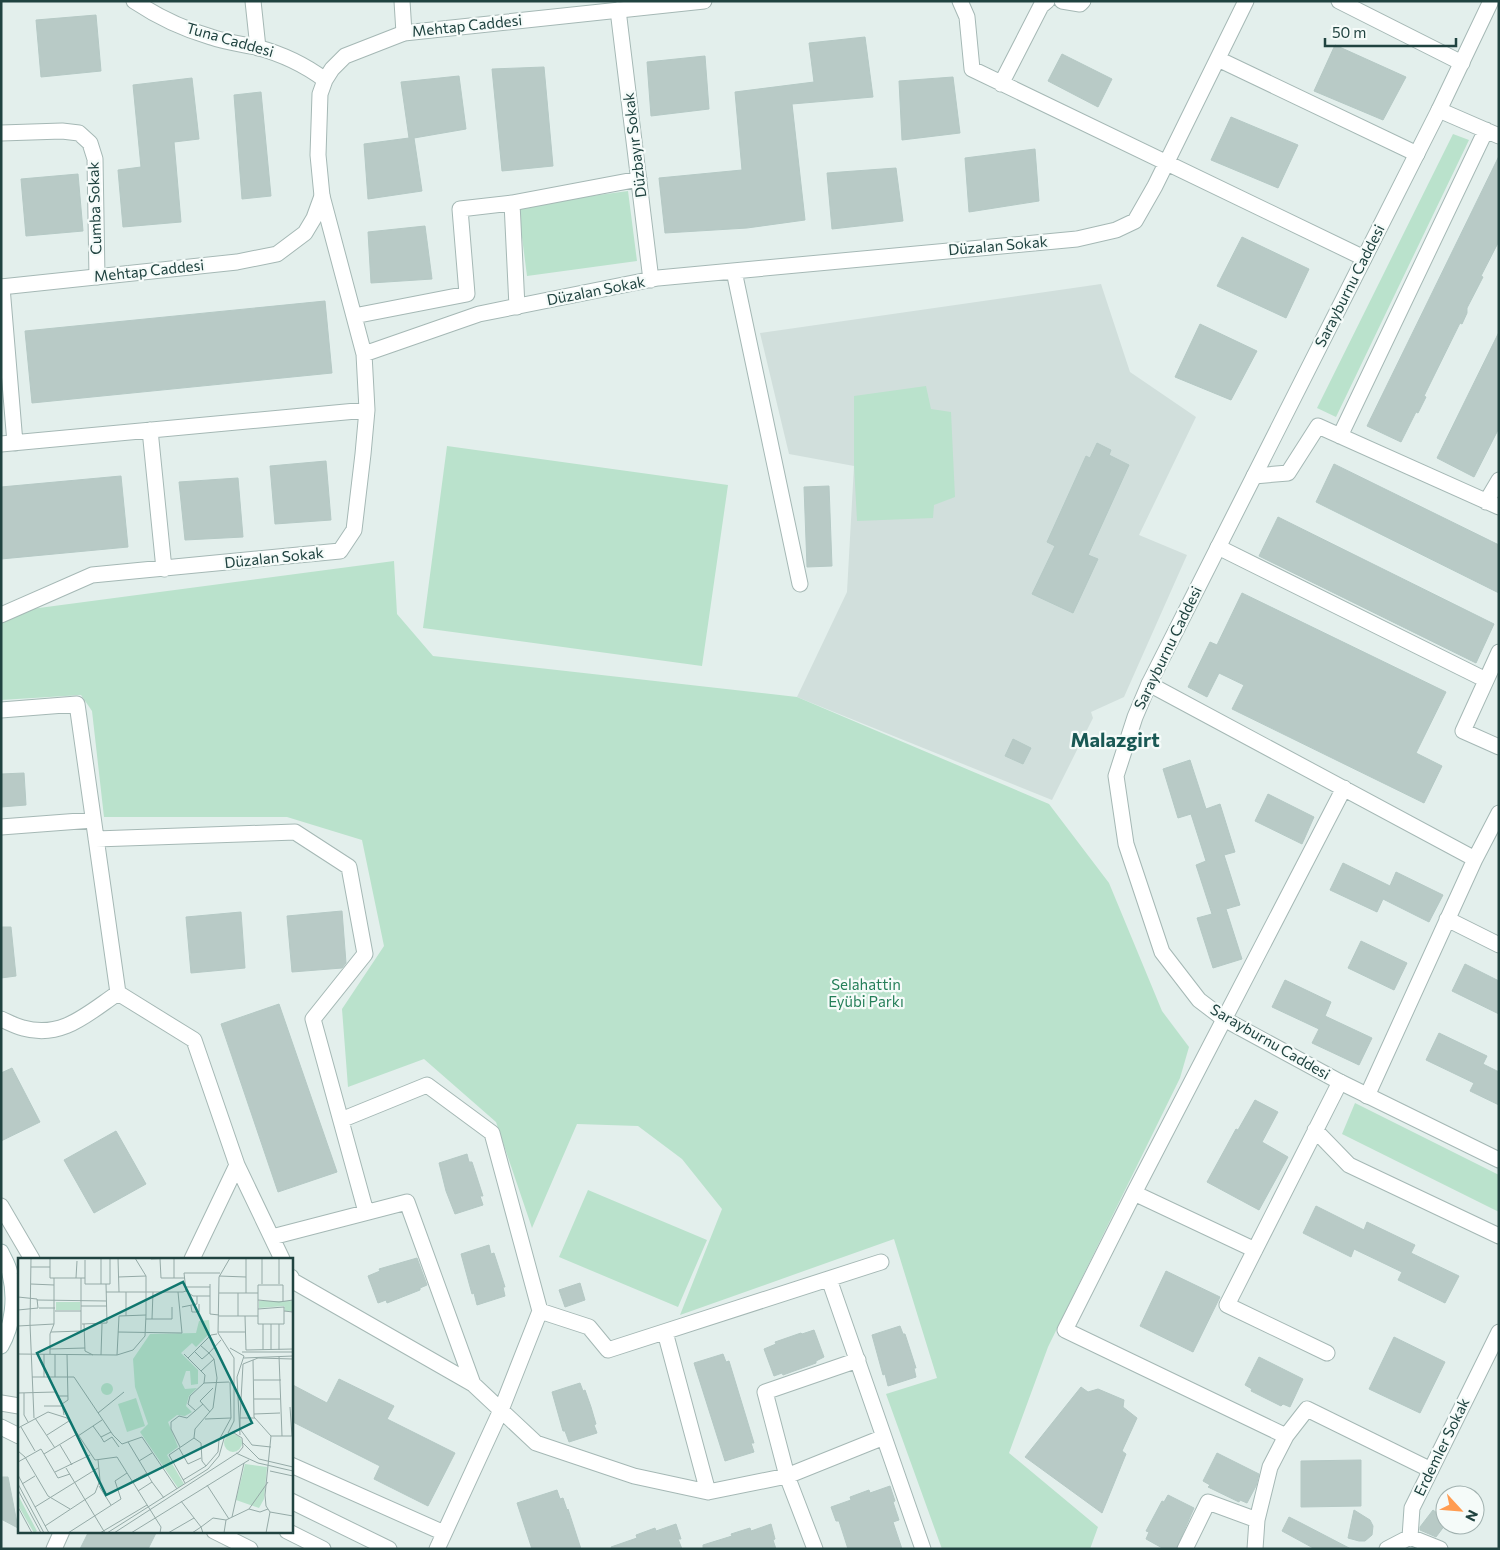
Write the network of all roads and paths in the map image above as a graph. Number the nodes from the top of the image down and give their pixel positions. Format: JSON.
{"nodes":[{"id":1,"x":134,"y":1,"type":"edge"},
{"id":2,"x":254,"y":1,"type":"edge"},
{"id":3,"x":402,"y":1,"type":"edge"},
{"id":4,"x":704,"y":1,"type":"edge"},
{"id":5,"x":960,"y":1,"type":"edge"},
{"id":6,"x":1047,"y":1,"type":"edge"},
{"id":7,"x":1062,"y":1,"type":"edge"},
{"id":8,"x":1083,"y":1,"type":"edge"},
{"id":9,"x":1246,"y":1,"type":"edge"},
{"id":10,"x":1339,"y":1,"type":"edge"},
{"id":11,"x":1491,"y":1,"type":"edge"},
{"id":12,"x":637,"y":5,"type":"edge"},
{"id":13,"x":618,"y":10,"type":"junction"},
{"id":14,"x":404,"y":33,"type":"junction"},
{"id":15,"x":258,"y":48,"type":"junction"},
{"id":16,"x":1218,"y":59,"type":"junction"},
{"id":17,"x":1462,"y":62,"type":"junction"},
{"id":18,"x":325,"y":80,"type":"junction"},
{"id":19,"x":1001,"y":84,"type":"junction"},
{"id":20,"x":1439,"y":110,"type":"junction"},
{"id":21,"x":1,"y":133,"type":"edge"},
{"id":22,"x":1492,"y":133,"type":"edge"},
{"id":23,"x":1417,"y":154,"type":"junction"},
{"id":24,"x":1167,"y":163,"type":"junction"},
{"id":25,"x":639,"y":179,"type":"junction"},
{"id":26,"x":322,"y":196,"type":"junction"},
{"id":27,"x":512,"y":203,"type":"junction"},
{"id":28,"x":1364,"y":258,"type":"junction"},
{"id":29,"x":734,"y":271,"type":"junction"},
{"id":30,"x":97,"y":277,"type":"junction"},
{"id":31,"x":651,"y":280,"type":"junction"},
{"id":32,"x":1,"y":287,"type":"edge"},
{"id":33,"x":517,"y":307,"type":"junction"},
{"id":34,"x":354,"y":316,"type":"junction"},
{"id":35,"x":364,"y":354,"type":"junction"},
{"id":36,"x":367,"y":410,"type":"junction"},
{"id":37,"x":150,"y":430,"type":"junction"},
{"id":38,"x":1340,"y":436,"type":"junction"},
{"id":39,"x":8,"y":443,"type":"edge"},
{"id":40,"x":1254,"y":476,"type":"junction"},
{"id":41,"x":1499,"y":480,"type":"edge"},
{"id":42,"x":1492,"y":504,"type":"edge"},
{"id":43,"x":1218,"y":547,"type":"junction"},
{"id":44,"x":164,"y":569,"type":"junction"},
{"id":45,"x":800,"y":584,"type":"dead end"},
{"id":46,"x":1,"y":615,"type":"edge"},
{"id":47,"x":1499,"y":652,"type":"edge"},
{"id":48,"x":1486,"y":680,"type":"junction"},
{"id":49,"x":1149,"y":684,"type":"junction"},
{"id":50,"x":1,"y":710,"type":"edge"},
{"id":51,"x":1499,"y":747,"type":"edge"},
{"id":52,"x":1344,"y":788,"type":"junction"},
{"id":53,"x":1499,"y":813,"type":"edge"},
{"id":54,"x":93,"y":820,"type":"junction"},
{"id":55,"x":1,"y":827,"type":"edge"},
{"id":56,"x":96,"y":839,"type":"junction"},
{"id":57,"x":1475,"y":859,"type":"junction"},
{"id":58,"x":1447,"y":919,"type":"junction"},
{"id":59,"x":1499,"y":945,"type":"edge"},
{"id":60,"x":118,"y":993,"type":"junction"},
{"id":61,"x":1,"y":1018,"type":"edge"},
{"id":62,"x":1224,"y":1019,"type":"junction"},
{"id":63,"x":1340,"y":1082,"type":"junction"},
{"id":64,"x":1367,"y":1096,"type":"junction"},
{"id":65,"x":340,"y":1120,"type":"junction"},
{"id":66,"x":1315,"y":1130,"type":"junction"},
{"id":67,"x":1499,"y":1160,"type":"edge"},
{"id":68,"x":236,"y":1165,"type":"junction"},
{"id":69,"x":1134,"y":1193,"type":"junction"},
{"id":70,"x":1,"y":1206,"type":"edge"},
{"id":71,"x":366,"y":1212,"type":"junction"},
{"id":72,"x":1499,"y":1236,"type":"edge"},
{"id":73,"x":272,"y":1237,"type":"junction"},
{"id":74,"x":1255,"y":1250,"type":"junction"},
{"id":75,"x":1,"y":1252,"type":"edge"},
{"id":76,"x":31,"y":1258,"type":"edge"},
{"id":77,"x":192,"y":1258,"type":"edge"},
{"id":78,"x":282,"y":1258,"type":"edge"},
{"id":79,"x":881,"y":1262,"type":"dead end"},
{"id":80,"x":292,"y":1279,"type":"edge"},
{"id":81,"x":829,"y":1279,"type":"junction"},
{"id":82,"x":16,"y":1310,"type":"edge"},
{"id":83,"x":540,"y":1311,"type":"junction"},
{"id":84,"x":665,"y":1332,"type":"junction"},
{"id":85,"x":1499,"y":1332,"type":"edge"},
{"id":86,"x":1,"y":1346,"type":"edge"},
{"id":87,"x":1327,"y":1352,"type":"dead end"},
{"id":88,"x":858,"y":1360,"type":"junction"},
{"id":89,"x":473,"y":1384,"type":"junction"},
{"id":90,"x":1,"y":1403,"type":"edge"},
{"id":91,"x":18,"y":1406,"type":"edge"},
{"id":92,"x":501,"y":1410,"type":"junction"},
{"id":93,"x":1,"y":1427,"type":"edge"},
{"id":94,"x":18,"y":1436,"type":"edge"},
{"id":95,"x":1286,"y":1436,"type":"junction"},
{"id":96,"x":884,"y":1437,"type":"junction"},
{"id":97,"x":292,"y":1464,"type":"edge"},
{"id":98,"x":1431,"y":1470,"type":"junction"},
{"id":99,"x":787,"y":1476,"type":"junction"},
{"id":100,"x":708,"y":1492,"type":"junction"},
{"id":101,"x":292,"y":1501,"type":"edge"},
{"id":102,"x":1257,"y":1520,"type":"junction"},
{"id":103,"x":62,"y":1532,"type":"edge"},
{"id":104,"x":216,"y":1532,"type":"edge"},
{"id":105,"x":289,"y":1532,"type":"edge"},
{"id":106,"x":444,"y":1533,"type":"junction"},
{"id":107,"x":1410,"y":1537,"type":"junction"},
{"id":108,"x":54,"y":1549,"type":"edge"},
{"id":109,"x":250,"y":1549,"type":"edge"},
{"id":110,"x":323,"y":1549,"type":"edge"},
{"id":111,"x":389,"y":1549,"type":"edge"},
{"id":112,"x":436,"y":1549,"type":"edge"},
{"id":113,"x":815,"y":1549,"type":"edge"},
{"id":114,"x":923,"y":1549,"type":"edge"},
{"id":115,"x":1186,"y":1549,"type":"edge"},
{"id":116,"x":1255,"y":1549,"type":"edge"},
{"id":117,"x":1387,"y":1549,"type":"edge"},
{"id":118,"x":1440,"y":1549,"type":"edge"}],
"edges":[{"from":1,"to":15,"type":"street","name":"Tuna Caddesi"},
{"from":2,"to":15,"type":"street"},
{"from":3,"to":14,"type":"street"},
{"from":4,"to":12,"type":"street","name":"Mehtap Caddesi"},
{"from":5,"to":19,"type":"street"},
{"from":6,"to":19,"type":"street"},
{"from":7,"to":8,"type":"street"},
{"from":9,"to":16,"type":"street","name":"Düzalan Sokak"},
{"from":10,"to":17,"type":"street"},
{"from":11,"to":17,"type":"street","name":"Sarayburnu Caddesi"},
{"from":12,"to":13,"type":"street","name":"Mehtap Caddesi"},
{"from":13,"to":14,"type":"street","name":"Mehtap Caddesi"},
{"from":13,"to":25,"type":"street","name":"Düzbayır Sokak"},
{"from":14,"to":18,"type":"street","name":"Mehtap Caddesi"},
{"from":15,"to":18,"type":"street","name":"Tuna Caddesi"},
{"from":16,"to":23,"type":"street"},
{"from":16,"to":24,"type":"street","name":"Düzalan Sokak"},
{"from":17,"to":20,"type":"street","name":"Sarayburnu Caddesi"},
{"from":18,"to":26,"type":"street","name":"Mehtap Caddesi"},
{"from":19,"to":24,"type":"street"},
{"from":20,"to":22,"type":"street"},
{"from":20,"to":23,"type":"street","name":"Sarayburnu Caddesi"},
{"from":21,"to":30,"type":"street","name":"Cumba Sokak"},
{"from":22,"to":38,"type":"street"},
{"from":23,"to":28,"type":"street","name":"Sarayburnu Caddesi"},
{"from":24,"to":28,"type":"street"},
{"from":24,"to":29,"type":"street","name":"Düzalan Sokak"},
{"from":25,"to":27,"type":"street"},
{"from":25,"to":31,"type":"street","name":"Düzbayır Sokak"},
{"from":26,"to":30,"type":"street","name":"Mehtap Caddesi"},
{"from":26,"to":34,"type":"street"},
{"from":27,"to":33,"type":"street"},
{"from":27,"to":34,"type":"street"},
{"from":28,"to":40,"type":"street","name":"Sarayburnu Caddesi"},
{"from":29,"to":31,"type":"street","name":"Düzalan Sokak"},
{"from":29,"to":45,"type":"street"},
{"from":30,"to":32,"type":"street","name":"Mehtap Caddesi"},
{"from":31,"to":33,"type":"street","name":"Düzalan Sokak"},
{"from":32,"to":39,"type":"street"},
{"from":33,"to":35,"type":"street","name":"Düzalan Sokak"},
{"from":34,"to":35,"type":"street"},
{"from":35,"to":36,"type":"street","name":"Düzalan Sokak"},
{"from":36,"to":37,"type":"street"},
{"from":36,"to":44,"type":"street","name":"Düzalan Sokak"},
{"from":37,"to":39,"type":"street"},
{"from":37,"to":44,"type":"street"},
{"from":38,"to":40,"type":"street"},
{"from":38,"to":42,"type":"street"},
{"from":40,"to":43,"type":"street","name":"Sarayburnu Caddesi"},
{"from":41,"to":42,"type":"street"},
{"from":43,"to":48,"type":"street"},
{"from":43,"to":49,"type":"street","name":"Sarayburnu Caddesi"},
{"from":44,"to":46,"type":"street","name":"Düzalan Sokak"},
{"from":47,"to":48,"type":"street"},
{"from":48,"to":51,"type":"street"},
{"from":49,"to":52,"type":"street"},
{"from":49,"to":62,"type":"street","name":"Sarayburnu Caddesi"},
{"from":50,"to":54,"type":"street"},
{"from":52,"to":57,"type":"street"},
{"from":52,"to":62,"type":"street"},
{"from":53,"to":57,"type":"street"},
{"from":54,"to":55,"type":"street"},
{"from":54,"to":56,"type":"street"},
{"from":56,"to":60,"type":"street"},
{"from":56,"to":65,"type":"street"},
{"from":57,"to":58,"type":"street"},
{"from":58,"to":59,"type":"street"},
{"from":58,"to":64,"type":"street"},
{"from":60,"to":61,"type":"street"},
{"from":60,"to":68,"type":"street"},
{"from":62,"to":63,"type":"street","name":"Sarayburnu Caddesi"},
{"from":62,"to":69,"type":"street"},
{"from":63,"to":64,"type":"street","name":"Sarayburnu Caddesi"},
{"from":63,"to":66,"type":"street"},
{"from":64,"to":67,"type":"street","name":"Sarayburnu Caddesi"},
{"from":65,"to":71,"type":"street"},
{"from":65,"to":83,"type":"street"},
{"from":66,"to":72,"type":"street"},
{"from":66,"to":74,"type":"street"},
{"from":68,"to":73,"type":"street"},
{"from":68,"to":77,"type":"street"},
{"from":69,"to":74,"type":"street"},
{"from":69,"to":95,"type":"street"},
{"from":70,"to":76,"type":"street"},
{"from":71,"to":73,"type":"street"},
{"from":71,"to":89,"type":"street"},
{"from":73,"to":78,"type":"street"},
{"from":74,"to":87,"type":"street"},
{"from":75,"to":82,"type":"street"},
{"from":79,"to":81,"type":"street"},
{"from":80,"to":89,"type":"street"},
{"from":81,"to":84,"type":"street"},
{"from":81,"to":88,"type":"street"},
{"from":82,"to":86,"type":"street"},
{"from":83,"to":84,"type":"street"},
{"from":83,"to":92,"type":"street"},
{"from":84,"to":100,"type":"street"},
{"from":85,"to":98,"type":"street","name":"Erdemler Sokak"},
{"from":88,"to":96,"type":"street"},
{"from":88,"to":99,"type":"street"},
{"from":89,"to":92,"type":"street"},
{"from":90,"to":91,"type":"street"},
{"from":92,"to":100,"type":"street"},
{"from":92,"to":106,"type":"street"},
{"from":93,"to":94,"type":"street"},
{"from":95,"to":98,"type":"street"},
{"from":95,"to":102,"type":"street"},
{"from":96,"to":99,"type":"street"},
{"from":96,"to":114,"type":"street"},
{"from":97,"to":106,"type":"street"},
{"from":98,"to":107,"type":"street","name":"Erdemler Sokak"},
{"from":99,"to":100,"type":"street"},
{"from":99,"to":113,"type":"street"},
{"from":101,"to":111,"type":"street"},
{"from":102,"to":115,"type":"street"},
{"from":102,"to":116,"type":"street"},
{"from":103,"to":108,"type":"street"},
{"from":104,"to":109,"type":"street"},
{"from":105,"to":110,"type":"street"},
{"from":106,"to":112,"type":"street"},
{"from":107,"to":117,"type":"street"},
{"from":107,"to":118,"type":"street"}]}
